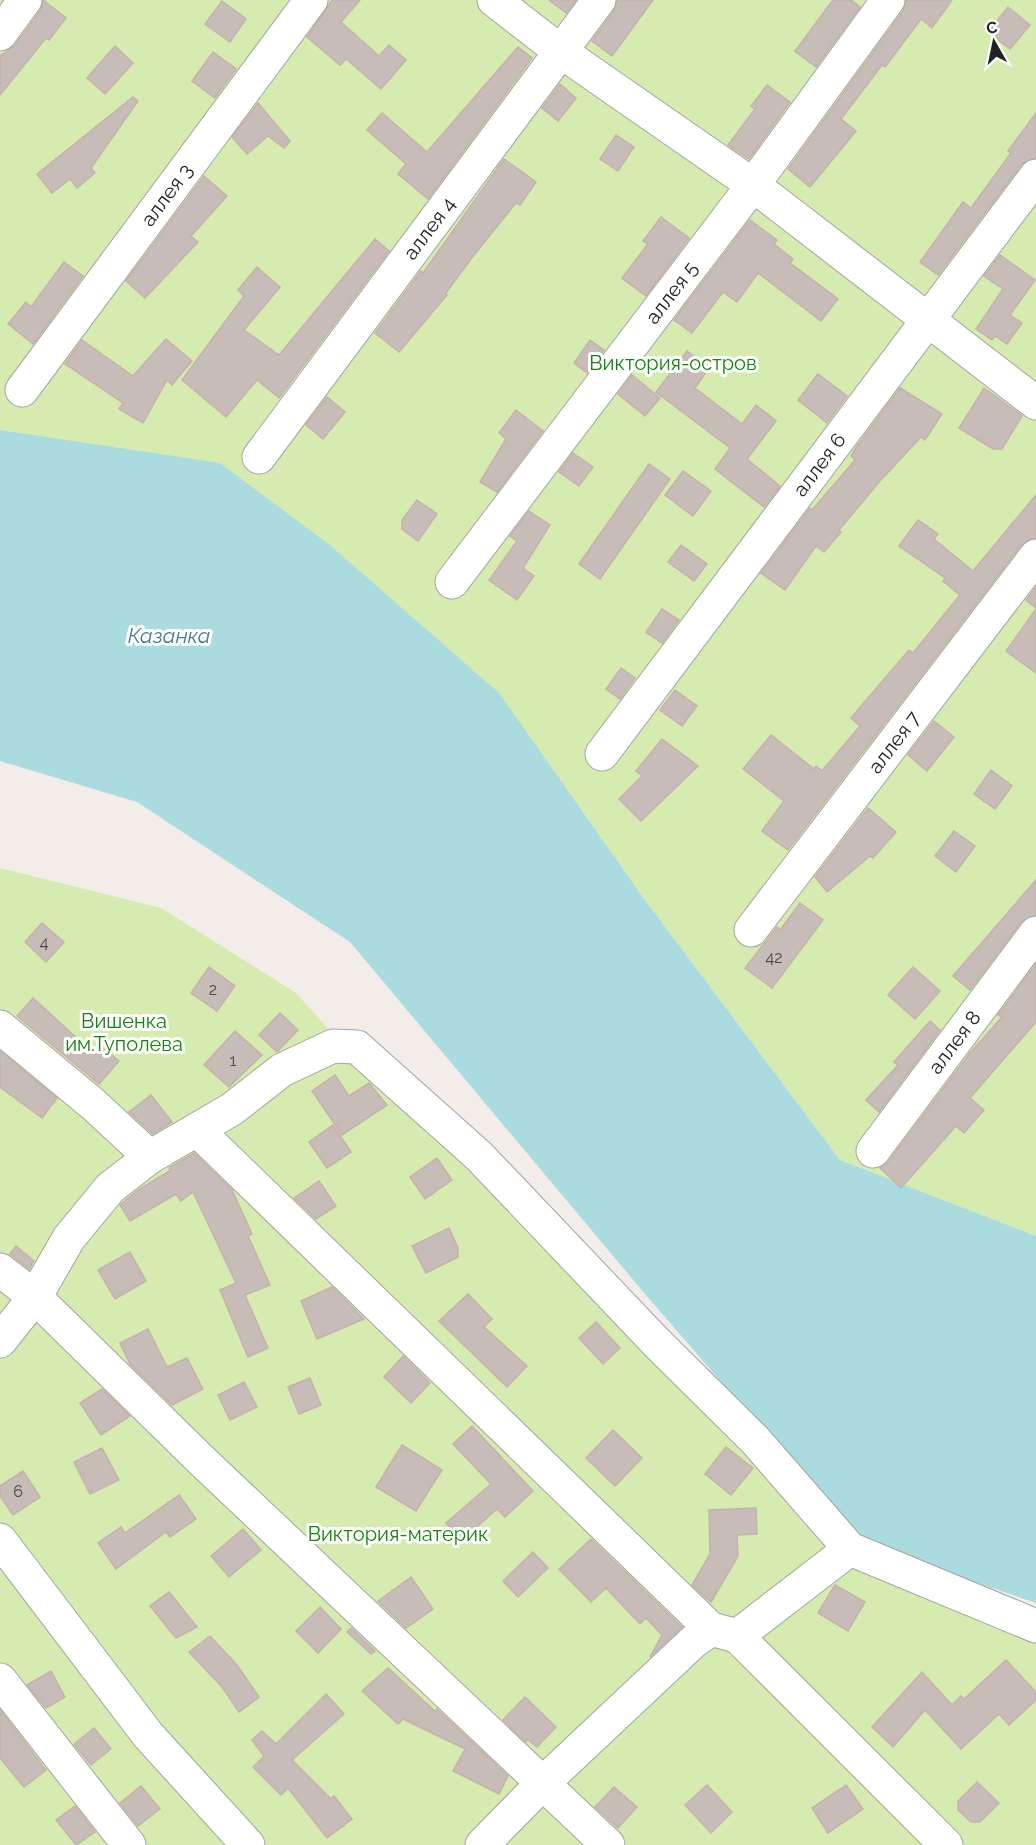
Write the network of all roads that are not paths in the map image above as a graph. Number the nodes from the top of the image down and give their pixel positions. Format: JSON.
{"nodes":[{"id":1,"x":25,"y":0,"type":"edge"},
{"id":2,"x":311,"y":0,"type":"edge"},
{"id":3,"x":494,"y":0,"type":"edge"},
{"id":4,"x":599,"y":0,"type":"edge"},
{"id":5,"x":888,"y":0,"type":"edge"},
{"id":6,"x":0,"y":34,"type":"edge"},
{"id":7,"x":560,"y":51,"type":"junction"},
{"id":8,"x":1036,"y":176,"type":"edge"},
{"id":9,"x":753,"y":185,"type":"junction"},
{"id":10,"x":928,"y":318,"type":"junction"},
{"id":11,"x":22,"y":390,"type":"dead end"},
{"id":12,"x":1036,"y":403,"type":"edge"},
{"id":13,"x":259,"y":457,"type":"dead end"},
{"id":14,"x":1036,"y":556,"type":"edge"},
{"id":15,"x":452,"y":582,"type":"dead end"},
{"id":16,"x":602,"y":754,"type":"dead end"},
{"id":17,"x":751,"y":930,"type":"dead end"},
{"id":18,"x":1036,"y":933,"type":"edge"},
{"id":19,"x":0,"y":1027,"type":"edge"},
{"id":20,"x":197,"y":1130,"type":"junction"},
{"id":21,"x":873,"y":1151,"type":"dead end"},
{"id":22,"x":150,"y":1157,"type":"junction"},
{"id":23,"x":0,"y":1270,"type":"edge"},
{"id":24,"x":35,"y":1297,"type":"junction"},
{"id":25,"x":0,"y":1341,"type":"edge"},
{"id":26,"x":0,"y":1540,"type":"edge"},
{"id":27,"x":850,"y":1549,"type":"junction"},
{"id":28,"x":1036,"y":1626,"type":"edge"},
{"id":29,"x":724,"y":1632,"type":"junction"},
{"id":30,"x":0,"y":1680,"type":"edge"},
{"id":31,"x":543,"y":1783,"type":"junction"},
{"id":32,"x":129,"y":1845,"type":"edge"},
{"id":33,"x":248,"y":1845,"type":"edge"},
{"id":34,"x":482,"y":1845,"type":"edge"},
{"id":35,"x":608,"y":1845,"type":"edge"},
{"id":36,"x":946,"y":1845,"type":"edge"}],
"edges":[{"from":1,"to":6,"type":"lane"},
{"from":2,"to":11,"type":"lane","name":"аллея 3"},
{"from":3,"to":7,"type":"lane"},
{"from":4,"to":7,"type":"lane","name":"аллея 4"},
{"from":5,"to":9,"type":"lane","name":"аллея 5"},
{"from":7,"to":9,"type":"lane"},
{"from":7,"to":13,"type":"lane","name":"аллея 4"},
{"from":8,"to":10,"type":"lane","name":"аллея 6"},
{"from":9,"to":10,"type":"lane"},
{"from":9,"to":15,"type":"lane","name":"аллея 5"},
{"from":10,"to":12,"type":"lane"},
{"from":10,"to":16,"type":"lane","name":"аллея 6"},
{"from":14,"to":17,"type":"lane","name":"аллея 7"},
{"from":18,"to":21,"type":"lane","name":"аллея 8"},
{"from":19,"to":22,"type":"lane"},
{"from":20,"to":22,"type":"lane"},
{"from":20,"to":27,"type":"lane"},
{"from":20,"to":29,"type":"lane"},
{"from":22,"to":24,"type":"lane"},
{"from":23,"to":24,"type":"lane"},
{"from":24,"to":25,"type":"lane"},
{"from":24,"to":31,"type":"lane"},
{"from":26,"to":33,"type":"lane"},
{"from":27,"to":28,"type":"lane"},
{"from":27,"to":29,"type":"lane"},
{"from":29,"to":31,"type":"lane"},
{"from":29,"to":36,"type":"lane"},
{"from":30,"to":32,"type":"lane"},
{"from":31,"to":34,"type":"lane"},
{"from":31,"to":35,"type":"lane"}]}
